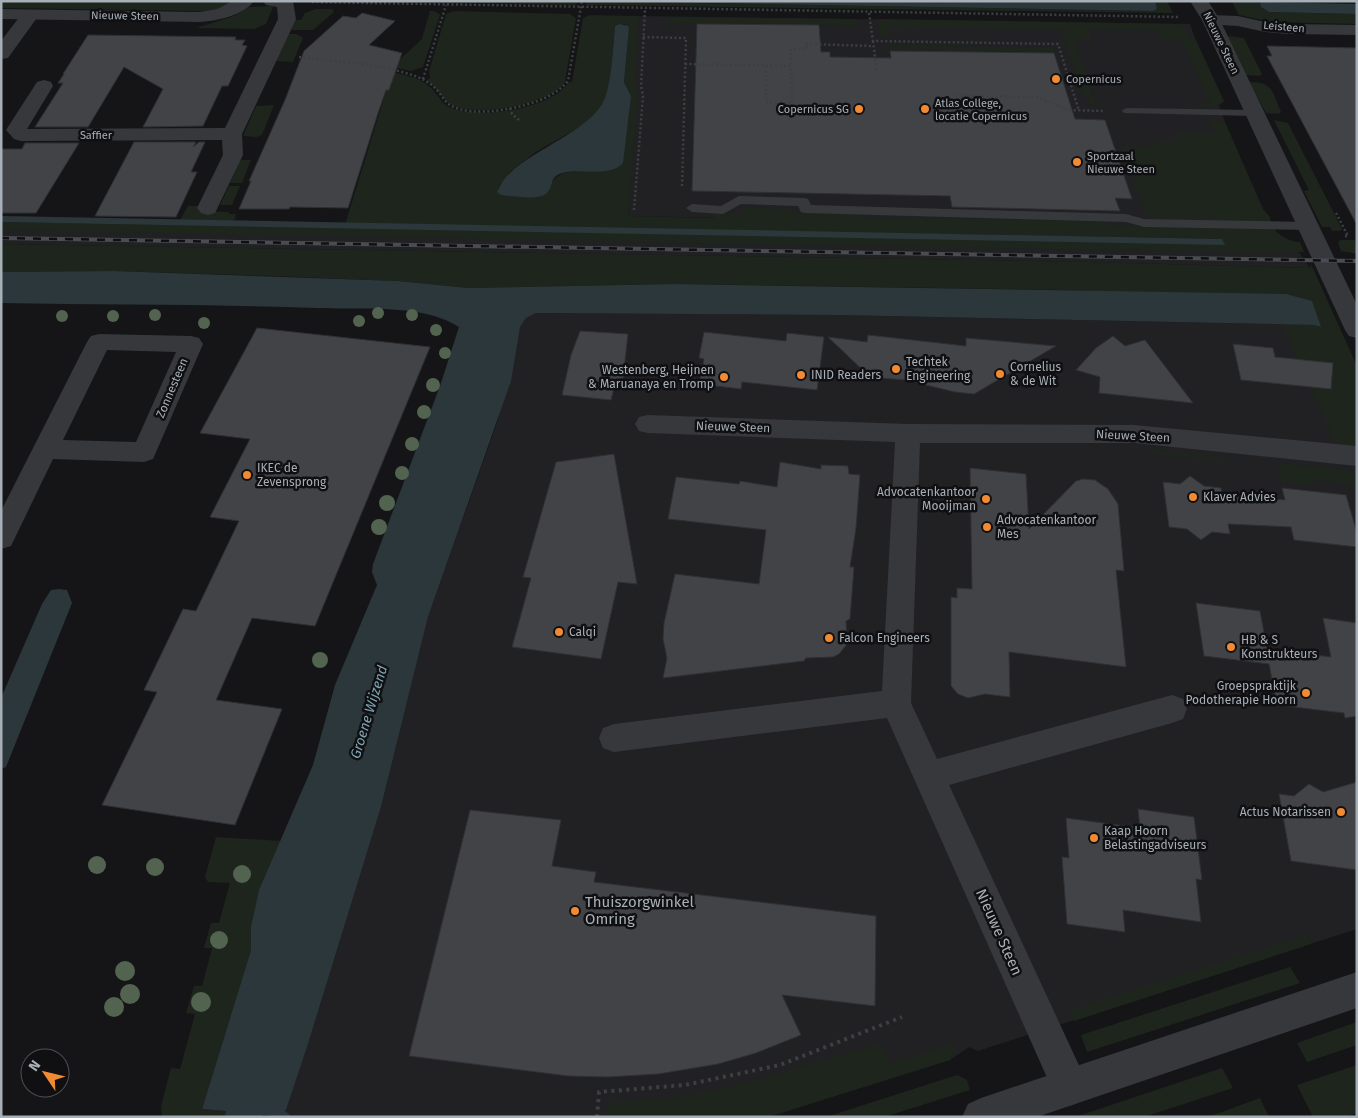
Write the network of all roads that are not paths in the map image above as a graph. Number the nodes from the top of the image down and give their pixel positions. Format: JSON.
{"nodes":[{"id":1,"x":245,"y":1,"type":"edge"},
{"id":2,"x":1199,"y":1,"type":"edge"},
{"id":3,"x":279,"y":2,"type":"edge"},
{"id":4,"x":1,"y":14,"type":"edge"},
{"id":5,"x":30,"y":15,"type":"junction"},
{"id":6,"x":1211,"y":20,"type":"junction"},
{"id":7,"x":1357,"y":30,"type":"edge"},
{"id":8,"x":1,"y":54,"type":"edge"},
{"id":9,"x":44,"y":86,"type":"dead end"},
{"id":10,"x":1128,"y":111,"type":"road end"},
{"id":11,"x":1254,"y":114,"type":"junction"},
{"id":12,"x":232,"y":134,"type":"junction"},
{"id":13,"x":208,"y":208,"type":"dead end"},
{"id":14,"x":692,"y":208,"type":"road end"},
{"id":15,"x":1306,"y":226,"type":"junction"},
{"id":16,"x":1357,"y":330,"type":"edge"},
{"id":17,"x":648,"y":424,"type":"dead end"},
{"id":18,"x":908,"y":434,"type":"junction"},
{"id":19,"x":45,"y":449,"type":"junction"},
{"id":20,"x":1357,"y":456,"type":"edge"},
{"id":21,"x":1,"y":538,"type":"edge"},
{"id":22,"x":896,"y":703,"type":"junction"},
{"id":23,"x":1172,"y":709,"type":"dead end"},
{"id":24,"x":614,"y":738,"type":"dead end"},
{"id":25,"x":929,"y":776,"type":"junction"},
{"id":26,"x":1357,"y":990,"type":"edge"},
{"id":27,"x":1070,"y":1087,"type":"junction"},
{"id":28,"x":981,"y":1117,"type":"edge"}],
"edges":[{"from":1,"to":5,"type":"street","name":"Nieuwe Steen"},
{"from":2,"to":6,"type":"street","name":"Nieuwe Steen"},
{"from":3,"to":12,"type":"street"},
{"from":4,"to":5,"type":"street","name":"Nieuwe Steen"},
{"from":5,"to":8,"type":"street"},
{"from":6,"to":7,"type":"street","name":"Leisteen"},
{"from":6,"to":11,"type":"street","name":"Nieuwe Steen"},
{"from":9,"to":12,"type":"street","name":"Saffier"},
{"from":10,"to":11,"type":"lane"},
{"from":11,"to":15,"type":"street","name":"Nieuwe Steen"},
{"from":12,"to":13,"type":"street"},
{"from":14,"to":15,"type":"lane"},
{"from":15,"to":16,"type":"street","name":"Nieuwe Steen"},
{"from":17,"to":18,"type":"street","name":"Nieuwe Steen"},
{"from":18,"to":20,"type":"street","name":"Nieuwe Steen"},
{"from":18,"to":22,"type":"street","name":"Nieuwe Steen"},
{"from":19,"to":19,"type":"street","name":"Zonnesteen"},
{"from":19,"to":21,"type":"street","name":"Zonnesteen"},
{"from":22,"to":24,"type":"street"},
{"from":22,"to":25,"type":"street","name":"Nieuwe Steen"},
{"from":23,"to":25,"type":"street"},
{"from":25,"to":27,"type":"street","name":"Nieuwe Steen"},
{"from":26,"to":27,"type":"street"},
{"from":27,"to":28,"type":"street"}]}
